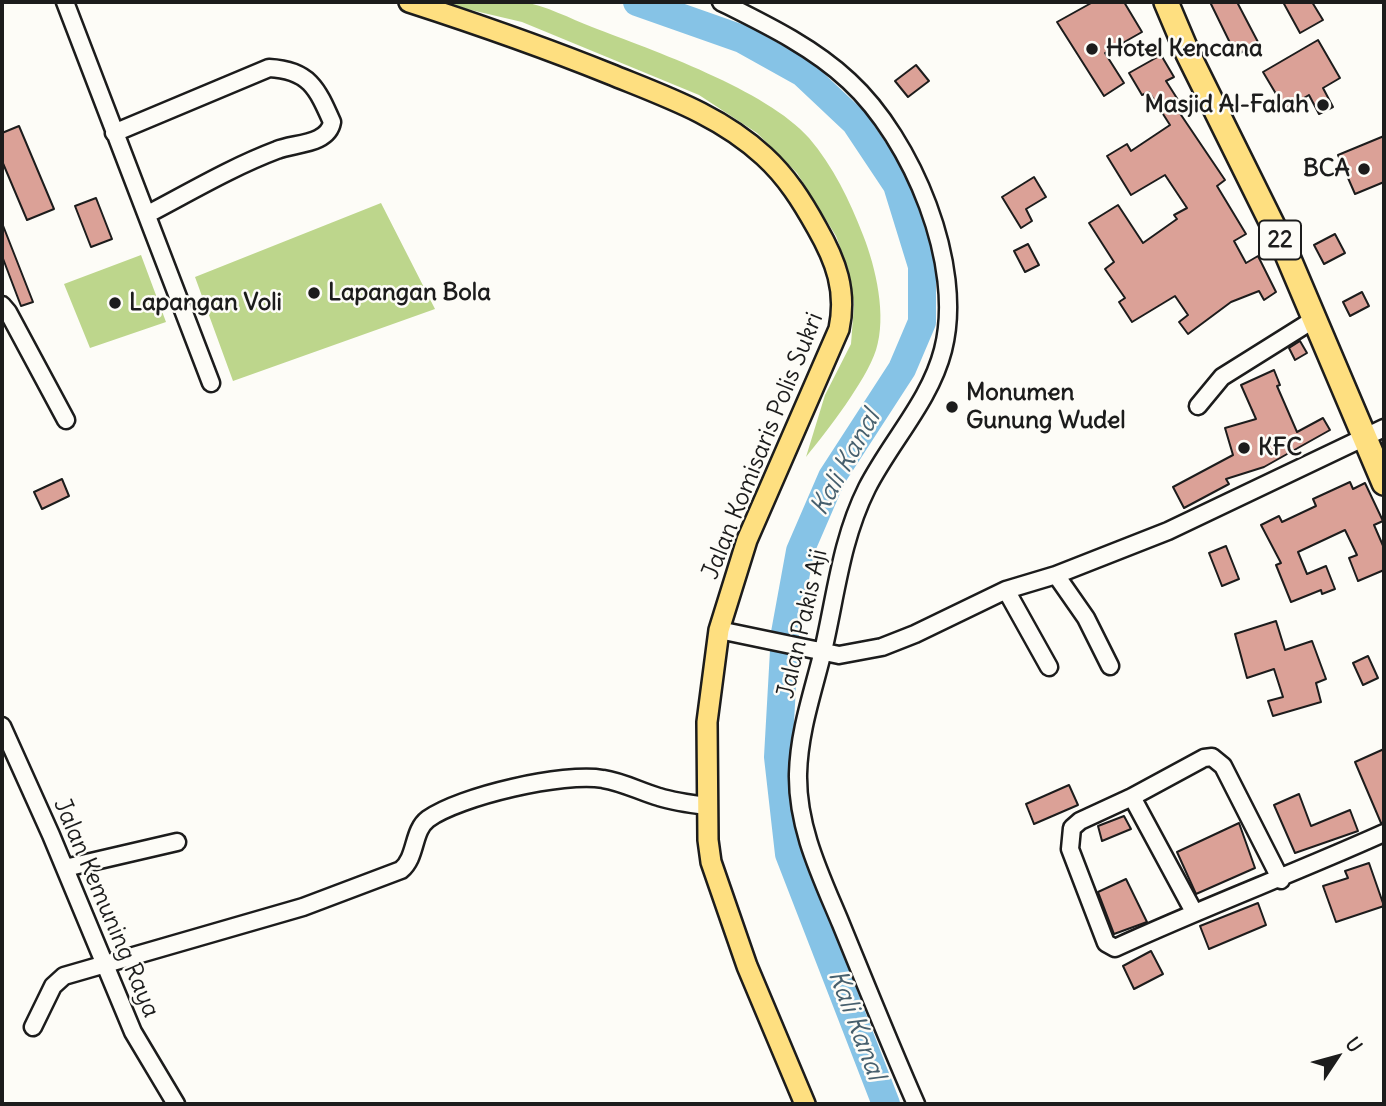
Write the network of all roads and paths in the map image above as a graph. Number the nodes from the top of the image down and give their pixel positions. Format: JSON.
{"nodes":[{"id":1,"x":65,"y":2,"type":"edge"},
{"id":2,"x":409,"y":2,"type":"edge"},
{"id":3,"x":721,"y":2,"type":"edge"},
{"id":4,"x":1166,"y":2,"type":"edge"},
{"id":5,"x":114,"y":133,"type":"junction"},
{"id":6,"x":148,"y":214,"type":"junction"},
{"id":7,"x":2,"y":305,"type":"edge"},
{"id":8,"x":1313,"y":320,"type":"junction"},
{"id":9,"x":211,"y":383,"type":"dead end"},
{"id":10,"x":1198,"y":406,"type":"dead end"},
{"id":11,"x":66,"y":420,"type":"dead end"},
{"id":12,"x":1374,"y":433,"type":"edge"},
{"id":13,"x":1384,"y":483,"type":"edge"},
{"id":14,"x":1056,"y":575,"type":"junction"},
{"id":15,"x":1006,"y":590,"type":"junction"},
{"id":16,"x":727,"y":631,"type":"junction"},
{"id":17,"x":822,"y":652,"type":"junction"},
{"id":18,"x":1111,"y":666,"type":"dead end"},
{"id":19,"x":1049,"y":667,"type":"dead end"},
{"id":20,"x":2,"y":726,"type":"edge"},
{"id":21,"x":1132,"y":797,"type":"junction"},
{"id":22,"x":707,"y":806,"type":"junction"},
{"id":23,"x":1384,"y":833,"type":"edge"},
{"id":24,"x":177,"y":842,"type":"dead end"},
{"id":25,"x":65,"y":869,"type":"junction"},
{"id":26,"x":1280,"y":880,"type":"junction"},
{"id":27,"x":1194,"y":912,"type":"junction"},
{"id":28,"x":105,"y":965,"type":"junction"},
{"id":29,"x":33,"y":1027,"type":"dead end"},
{"id":30,"x":176,"y":1104,"type":"edge"},
{"id":31,"x":805,"y":1104,"type":"edge"},
{"id":32,"x":916,"y":1104,"type":"edge"}],
"edges":[{"from":1,"to":5,"type":"street"},
{"from":2,"to":16,"type":"main road","name":"Jalan Komisaris Polis Sukri"},
{"from":3,"to":17,"type":"street","name":"Jalan Pakis Aji"},
{"from":4,"to":8,"type":"highway","number":"22"},
{"from":5,"to":6,"type":"street"},
{"from":5,"to":6,"type":"street"},
{"from":6,"to":9,"type":"street"},
{"from":7,"to":11,"type":"street"},
{"from":8,"to":10,"type":"street"},
{"from":8,"to":12,"type":"highway","number":"22"},
{"from":12,"to":13,"type":"highway","number":"22"},
{"from":12,"to":14,"type":"street"},
{"from":14,"to":15,"type":"street"},
{"from":14,"to":18,"type":"street"},
{"from":15,"to":17,"type":"street"},
{"from":15,"to":19,"type":"street"},
{"from":16,"to":17,"type":"street"},
{"from":16,"to":22,"type":"main road","name":"Jalan Komisaris Polis Sukri"},
{"from":17,"to":32,"type":"street","name":"Jalan Pakis Aji"},
{"from":20,"to":25,"type":"street","name":"Jalan Kemuning Raya"},
{"from":21,"to":26,"type":"street"},
{"from":21,"to":27,"type":"street"},
{"from":21,"to":27,"type":"street"},
{"from":22,"to":28,"type":"street"},
{"from":22,"to":31,"type":"main road","name":"Jalan Komisaris Polis Sukri"},
{"from":23,"to":26,"type":"street"},
{"from":24,"to":25,"type":"street"},
{"from":25,"to":28,"type":"street","name":"Jalan Kemuning Raya"},
{"from":26,"to":27,"type":"street"},
{"from":28,"to":29,"type":"street"},
{"from":28,"to":30,"type":"street","name":"Jalan Kemuning Raya"}]}
